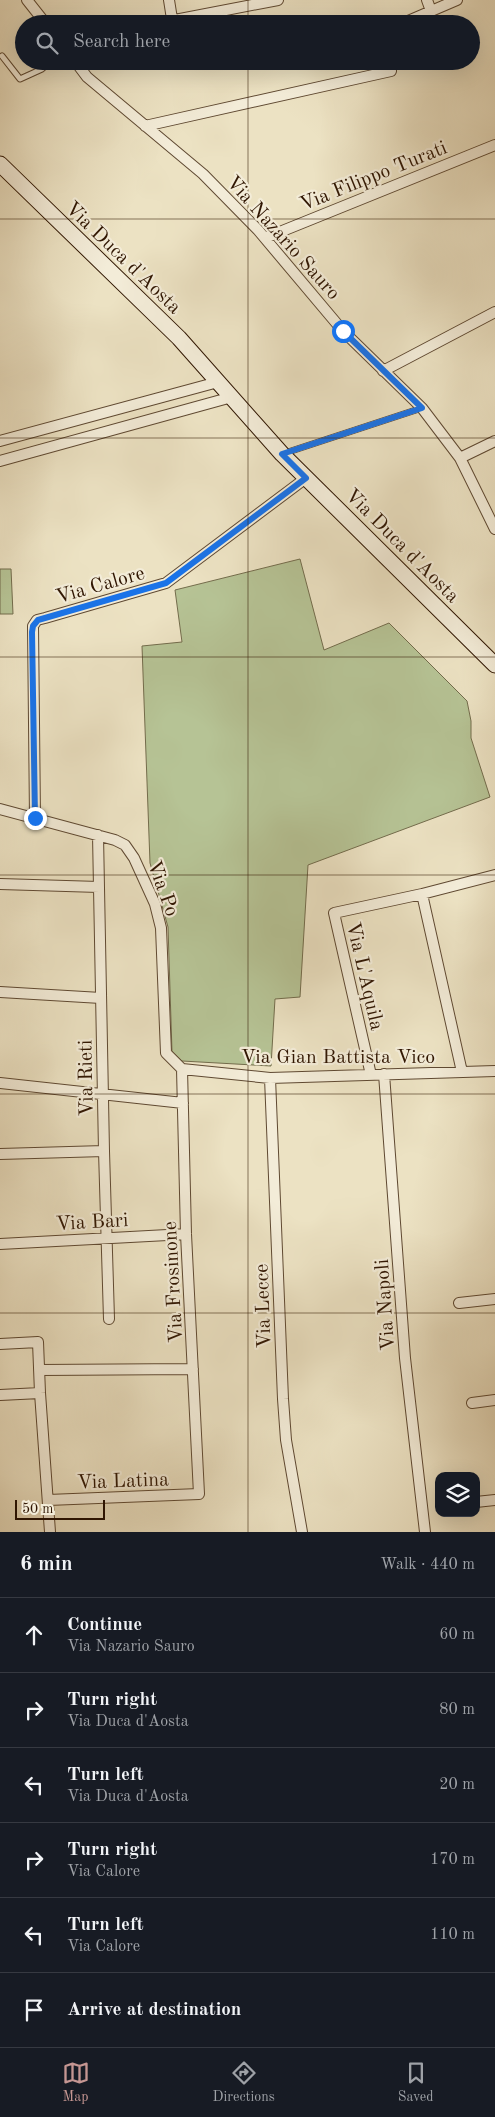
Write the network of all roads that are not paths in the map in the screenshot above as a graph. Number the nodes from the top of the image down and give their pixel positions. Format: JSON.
{"nodes":[{"id":1,"x":27,"y":0,"type":"edge"},
{"id":2,"x":169,"y":0,"type":"edge"},
{"id":3,"x":278,"y":0,"type":"edge"},
{"id":4,"x":427,"y":0,"type":"edge"},
{"id":5,"x":457,"y":0,"type":"edge"},
{"id":6,"x":431,"y":11,"type":"junction"},
{"id":7,"x":39,"y":15,"type":"edge"},
{"id":8,"x":171,"y":15,"type":"edge"},
{"id":9,"x":194,"y":15,"type":"edge"},
{"id":10,"x":422,"y":15,"type":"edge"},
{"id":11,"x":2,"y":56,"type":"dead end"},
{"id":12,"x":40,"y":70,"type":"edge"},
{"id":13,"x":81,"y":70,"type":"edge"},
{"id":14,"x":392,"y":71,"type":"dead end"},
{"id":15,"x":145,"y":126,"type":"junction"},
{"id":16,"x":495,"y":145,"type":"edge"},
{"id":17,"x":0,"y":164,"type":"edge"},
{"id":18,"x":265,"y":238,"type":"junction"},
{"id":19,"x":495,"y":312,"type":"edge"},
{"id":20,"x":383,"y":370,"type":"junction"},
{"id":21,"x":218,"y":382,"type":"junction"},
{"id":22,"x":232,"y":397,"type":"junction"},
{"id":23,"x":422,"y":408,"type":"junction"},
{"id":24,"x":0,"y":441,"type":"edge"},
{"id":25,"x":495,"y":441,"type":"edge"},
{"id":26,"x":282,"y":454,"type":"junction"},
{"id":27,"x":460,"y":458,"type":"junction"},
{"id":28,"x":0,"y":461,"type":"edge"},
{"id":29,"x":306,"y":478,"type":"junction"},
{"id":30,"x":495,"y":529,"type":"edge"},
{"id":31,"x":495,"y":664,"type":"edge"},
{"id":32,"x":0,"y":809,"type":"edge"},
{"id":33,"x":35,"y":818,"type":"junction"},
{"id":34,"x":98,"y":835,"type":"junction"},
{"id":35,"x":495,"y":875,"type":"edge"},
{"id":36,"x":0,"y":884,"type":"edge"},
{"id":37,"x":99,"y":887,"type":"junction"},
{"id":38,"x":422,"y":894,"type":"junction"},
{"id":39,"x":0,"y":992,"type":"edge"},
{"id":40,"x":101,"y":998,"type":"junction"},
{"id":41,"x":182,"y":1069,"type":"junction"},
{"id":42,"x":495,"y":1071,"type":"edge"},
{"id":43,"x":462,"y":1072,"type":"junction"},
{"id":44,"x":384,"y":1074,"type":"junction"},
{"id":45,"x":371,"y":1075,"type":"junction"},
{"id":46,"x":270,"y":1078,"type":"junction"},
{"id":47,"x":0,"y":1082,"type":"edge"},
{"id":48,"x":104,"y":1094,"type":"junction"},
{"id":49,"x":183,"y":1103,"type":"junction"},
{"id":50,"x":104,"y":1151,"type":"junction"},
{"id":51,"x":0,"y":1154,"type":"edge"},
{"id":52,"x":186,"y":1234,"type":"junction"},
{"id":53,"x":106,"y":1238,"type":"junction"},
{"id":54,"x":0,"y":1244,"type":"edge"},
{"id":55,"x":495,"y":1299,"type":"edge"},
{"id":56,"x":459,"y":1303,"type":"dead end"},
{"id":57,"x":109,"y":1319,"type":"dead end"},
{"id":58,"x":0,"y":1344,"type":"edge"},
{"id":59,"x":193,"y":1368,"type":"junction"},
{"id":60,"x":39,"y":1370,"type":"junction"},
{"id":61,"x":40,"y":1392,"type":"junction"},
{"id":62,"x":0,"y":1395,"type":"edge"},
{"id":63,"x":495,"y":1400,"type":"edge"},
{"id":64,"x":472,"y":1402,"type":"dead end"},
{"id":65,"x":199,"y":1494,"type":"joint"},
{"id":66,"x":48,"y":1500,"type":"junction"},
{"id":67,"x":495,"y":1500,"type":"edge"},
{"id":68,"x":480,"y":1502,"type":"edge"},
{"id":69,"x":50,"y":1532,"type":"edge"},
{"id":70,"x":302,"y":1532,"type":"edge"},
{"id":71,"x":425,"y":1532,"type":"edge"}],
"edges":[{"from":1,"to":7,"type":"street"},
{"from":2,"to":8,"type":"street"},
{"from":3,"to":9,"type":"street"},
{"from":4,"to":6,"type":"street"},
{"from":5,"to":6,"type":"street"},
{"from":6,"to":10,"type":"street"},
{"from":11,"to":12,"type":"lane"},
{"from":13,"to":15,"type":"street","name":"Via Nazario Sauro"},
{"from":14,"to":15,"type":"street"},
{"from":15,"to":18,"type":"street","name":"Via Nazario Sauro"},
{"from":16,"to":18,"type":"street","name":"Via Filippo Turati"},
{"from":17,"to":21,"type":"street","name":"Via Duca d'Aosta"},
{"from":18,"to":20,"type":"street","name":"Via Nazario Sauro"},
{"from":19,"to":20,"type":"street"},
{"from":20,"to":23,"type":"street","name":"Via Nazario Sauro"},
{"from":21,"to":22,"type":"street","name":"Via Duca d'Aosta"},
{"from":21,"to":24,"type":"street"},
{"from":22,"to":26,"type":"street","name":"Via Duca d'Aosta"},
{"from":22,"to":28,"type":"street"},
{"from":23,"to":26,"type":"lane"},
{"from":23,"to":27,"type":"street","name":"Via Nazario Sauro"},
{"from":25,"to":27,"type":"street"},
{"from":26,"to":29,"type":"street","name":"Via Duca d'Aosta"},
{"from":27,"to":30,"type":"street","name":"Via Nazario Sauro"},
{"from":29,"to":31,"type":"street","name":"Via Duca d'Aosta"},
{"from":29,"to":33,"type":"street","name":"Via Calore"},
{"from":32,"to":33,"type":"street","name":"Via Po"},
{"from":33,"to":34,"type":"street","name":"Via Po"},
{"from":34,"to":37,"type":"street","name":"Via Rieti"},
{"from":34,"to":41,"type":"street","name":"Via Po"},
{"from":35,"to":38,"type":"street"},
{"from":36,"to":37,"type":"street"},
{"from":37,"to":40,"type":"street","name":"Via Rieti"},
{"from":38,"to":43,"type":"street"},
{"from":38,"to":45,"type":"street","name":"Via L'Aquila"},
{"from":39,"to":40,"type":"street"},
{"from":40,"to":48,"type":"street","name":"Via Rieti"},
{"from":41,"to":46,"type":"street","name":"Via Gian Battista Vico"},
{"from":41,"to":49,"type":"street","name":"Via Frosinone"},
{"from":42,"to":43,"type":"street","name":"Via Gian Battista Vico"},
{"from":43,"to":44,"type":"street","name":"Via Gian Battista Vico"},
{"from":44,"to":45,"type":"street","name":"Via Gian Battista Vico"},
{"from":44,"to":71,"type":"street","name":"Via Napoli"},
{"from":45,"to":46,"type":"street","name":"Via Gian Battista Vico"},
{"from":46,"to":70,"type":"street","name":"Via Lecce"},
{"from":47,"to":48,"type":"street"},
{"from":48,"to":49,"type":"street"},
{"from":48,"to":50,"type":"street","name":"Via Rieti"},
{"from":49,"to":52,"type":"street","name":"Via Frosinone"},
{"from":50,"to":51,"type":"street"},
{"from":50,"to":53,"type":"street","name":"Via Rieti"},
{"from":52,"to":53,"type":"street","name":"Via Bari"},
{"from":52,"to":59,"type":"street","name":"Via Frosinone"},
{"from":53,"to":54,"type":"street","name":"Via Bari"},
{"from":53,"to":57,"type":"street","name":"Via Rieti"},
{"from":55,"to":56,"type":"street"},
{"from":58,"to":60,"type":"street"},
{"from":59,"to":60,"type":"street"},
{"from":59,"to":65,"type":"street","name":"Via Frosinone"},
{"from":60,"to":61,"type":"street"},
{"from":61,"to":62,"type":"street"},
{"from":61,"to":66,"type":"street"},
{"from":63,"to":64,"type":"street"},
{"from":65,"to":66,"type":"street","name":"Via Latina"},
{"from":66,"to":69,"type":"street"},
{"from":67,"to":68,"type":"street"}]}
